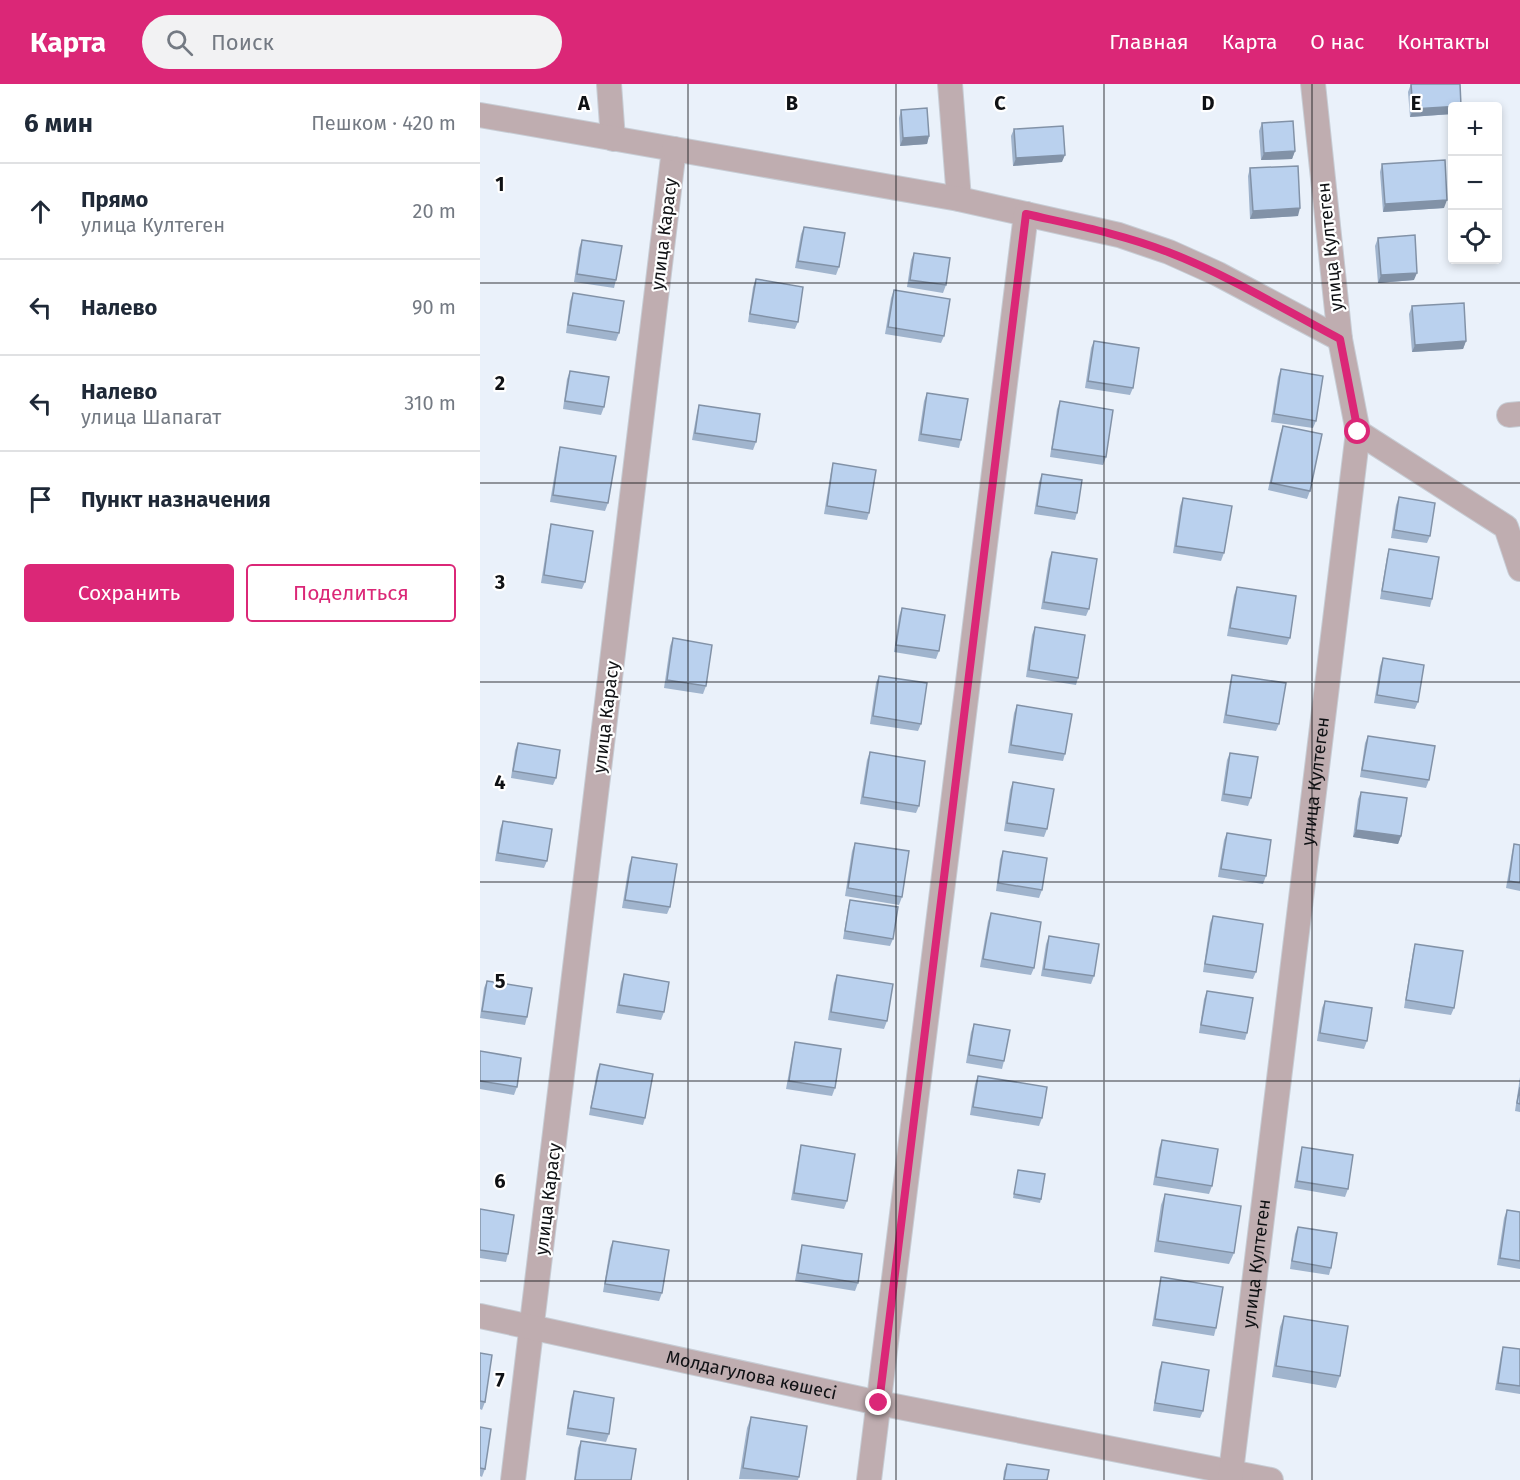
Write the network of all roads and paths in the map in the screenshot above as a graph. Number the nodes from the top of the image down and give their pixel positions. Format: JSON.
{"nodes":[{"id":1,"x":609,"y":84,"type":"edge"},
{"id":2,"x":950,"y":84,"type":"edge"},
{"id":3,"x":1313,"y":84,"type":"edge"},
{"id":4,"x":480,"y":115,"type":"edge"},
{"id":5,"x":613,"y":139,"type":"junction"},
{"id":6,"x":675,"y":149,"type":"junction"},
{"id":7,"x":959,"y":199,"type":"junction"},
{"id":8,"x":1026,"y":214,"type":"junction"},
{"id":9,"x":1340,"y":339,"type":"junction"},
{"id":10,"x":1358,"y":432,"type":"junction"},
{"id":11,"x":1520,"y":569,"type":"edge"},
{"id":12,"x":480,"y":1316,"type":"edge"},
{"id":13,"x":532,"y":1328,"type":"junction"},
{"id":14,"x":879,"y":1403,"type":"junction"},
{"id":15,"x":1231,"y":1476,"type":"edge"},
{"id":16,"x":513,"y":1480,"type":"edge"},
{"id":17,"x":869,"y":1480,"type":"edge"},
{"id":18,"x":1271,"y":1480,"type":"edge"}],
"edges":[{"from":1,"to":5,"type":"street"},
{"from":2,"to":7,"type":"street"},
{"from":3,"to":9,"type":"street","name":"улица Култеген"},
{"from":4,"to":5,"type":"street"},
{"from":5,"to":6,"type":"street"},
{"from":6,"to":7,"type":"street"},
{"from":6,"to":13,"type":"street","name":"улица Карасу"},
{"from":7,"to":8,"type":"street"},
{"from":8,"to":9,"type":"street"},
{"from":8,"to":14,"type":"street"},
{"from":9,"to":10,"type":"street","name":"улица Култеген"},
{"from":10,"to":11,"type":"street"},
{"from":10,"to":15,"type":"street","name":"улица Култеген"},
{"from":12,"to":13,"type":"street","name":"Молдагулова көшесі"},
{"from":13,"to":14,"type":"street","name":"Молдагулова көшесі"},
{"from":13,"to":16,"type":"street","name":"улица Карасу"},
{"from":14,"to":15,"type":"street","name":"Молдагулова көшесі"},
{"from":14,"to":17,"type":"street"},
{"from":15,"to":18,"type":"street","name":"Молдагулова көшесі"}]}
